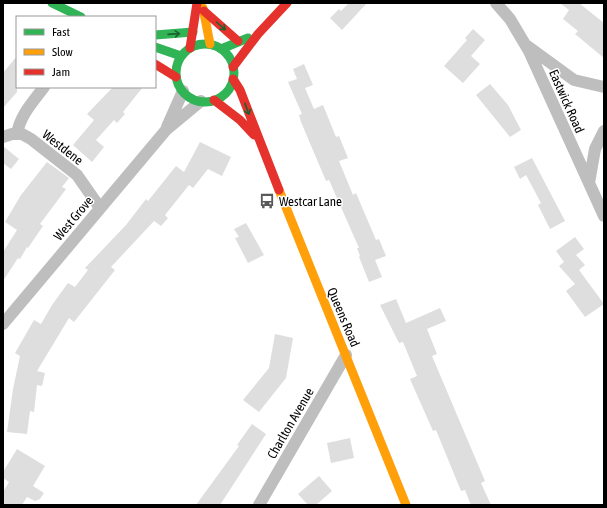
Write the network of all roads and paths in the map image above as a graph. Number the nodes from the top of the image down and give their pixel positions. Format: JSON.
{"nodes":[{"id":1,"x":52,"y":3,"type":"edge"},
{"id":2,"x":197,"y":3,"type":"edge"},
{"id":3,"x":287,"y":3,"type":"edge"},
{"id":4,"x":496,"y":3,"type":"edge"},
{"id":5,"x":202,"y":7,"type":"edge"},
{"id":6,"x":79,"y":16,"type":"edge"},
{"id":7,"x":194,"y":32,"type":"junction"},
{"id":8,"x":258,"y":34,"type":"junction"},
{"id":9,"x":156,"y":35,"type":"edge"},
{"id":10,"x":238,"y":41,"type":"junction"},
{"id":11,"x":210,"y":44,"type":"junction"},
{"id":12,"x":526,"y":45,"type":"junction"},
{"id":13,"x":156,"y":47,"type":"edge"},
{"id":14,"x":190,"y":48,"type":"junction"},
{"id":15,"x":222,"y":49,"type":"junction"},
{"id":16,"x":181,"y":56,"type":"junction"},
{"id":17,"x":156,"y":65,"type":"edge"},
{"id":18,"x":233,"y":67,"type":"junction"},
{"id":19,"x":176,"y":77,"type":"junction"},
{"id":20,"x":233,"y":79,"type":"junction"},
{"id":21,"x":604,"y":87,"type":"edge"},
{"id":22,"x":43,"y":88,"type":"edge"},
{"id":23,"x":183,"y":91,"type":"junction"},
{"id":24,"x":214,"y":100,"type":"junction"},
{"id":25,"x":201,"y":101,"type":"junction"},
{"id":26,"x":166,"y":130,"type":"junction"},
{"id":27,"x":604,"y":131,"type":"edge"},
{"id":28,"x":17,"y":134,"type":"junction"},
{"id":29,"x":3,"y":137,"type":"edge"},
{"id":30,"x":258,"y":140,"type":"junction"},
{"id":31,"x":589,"y":184,"type":"junction"},
{"id":32,"x":100,"y":208,"type":"junction"},
{"id":33,"x":604,"y":216,"type":"edge"},
{"id":34,"x":3,"y":324,"type":"edge"},
{"id":35,"x":346,"y":355,"type":"junction"},
{"id":36,"x":259,"y":505,"type":"edge"},
{"id":37,"x":406,"y":505,"type":"edge"}],
"edges":[{"from":1,"to":6,"type":"main road"},
{"from":2,"to":7,"type":"main road"},
{"from":3,"to":8,"type":"main road"},
{"from":4,"to":12,"type":"street","name":"Eastwick Road"},
{"from":5,"to":10,"type":"main road","one_way":true},
{"from":5,"to":11,"type":"main road"},
{"from":9,"to":7,"type":"main road","one_way":true},
{"from":7,"to":14,"type":"main road"},
{"from":8,"to":10,"type":"main road"},
{"from":8,"to":18,"type":"main road"},
{"from":10,"to":15,"type":"main road"},
{"from":11,"to":14,"type":"main road"},
{"from":11,"to":15,"type":"main road"},
{"from":12,"to":21,"type":"street"},
{"from":12,"to":31,"type":"street","name":"Eastwick Road"},
{"from":13,"to":16,"type":"main road"},
{"from":14,"to":16,"type":"main road"},
{"from":15,"to":18,"type":"main road"},
{"from":16,"to":19,"type":"main road"},
{"from":17,"to":19,"type":"main road"},
{"from":18,"to":20,"type":"main road"},
{"from":19,"to":23,"type":"main road"},
{"from":20,"to":24,"type":"main road"},
{"from":20,"to":30,"type":"main road","name":"Queens Road","one_way":true},
{"from":22,"to":28,"type":"street"},
{"from":23,"to":25,"type":"main road"},
{"from":23,"to":26,"type":"street","name":"West Grove"},
{"from":24,"to":25,"type":"main road"},
{"from":24,"to":30,"type":"main road","name":"Queens Road"},
{"from":25,"to":26,"type":"street","name":"West Grove"},
{"from":26,"to":32,"type":"street","name":"West Grove"},
{"from":27,"to":31,"type":"street"},
{"from":28,"to":29,"type":"street"},
{"from":28,"to":32,"type":"street","name":"Westdene"},
{"from":30,"to":35,"type":"main road","name":"Queens Road"},
{"from":31,"to":33,"type":"street","name":"Eastwick Road"},
{"from":32,"to":34,"type":"street","name":"West Grove"},
{"from":35,"to":36,"type":"street","name":"Charlton Avenue"},
{"from":35,"to":37,"type":"main road","name":"Queens Road"}]}
